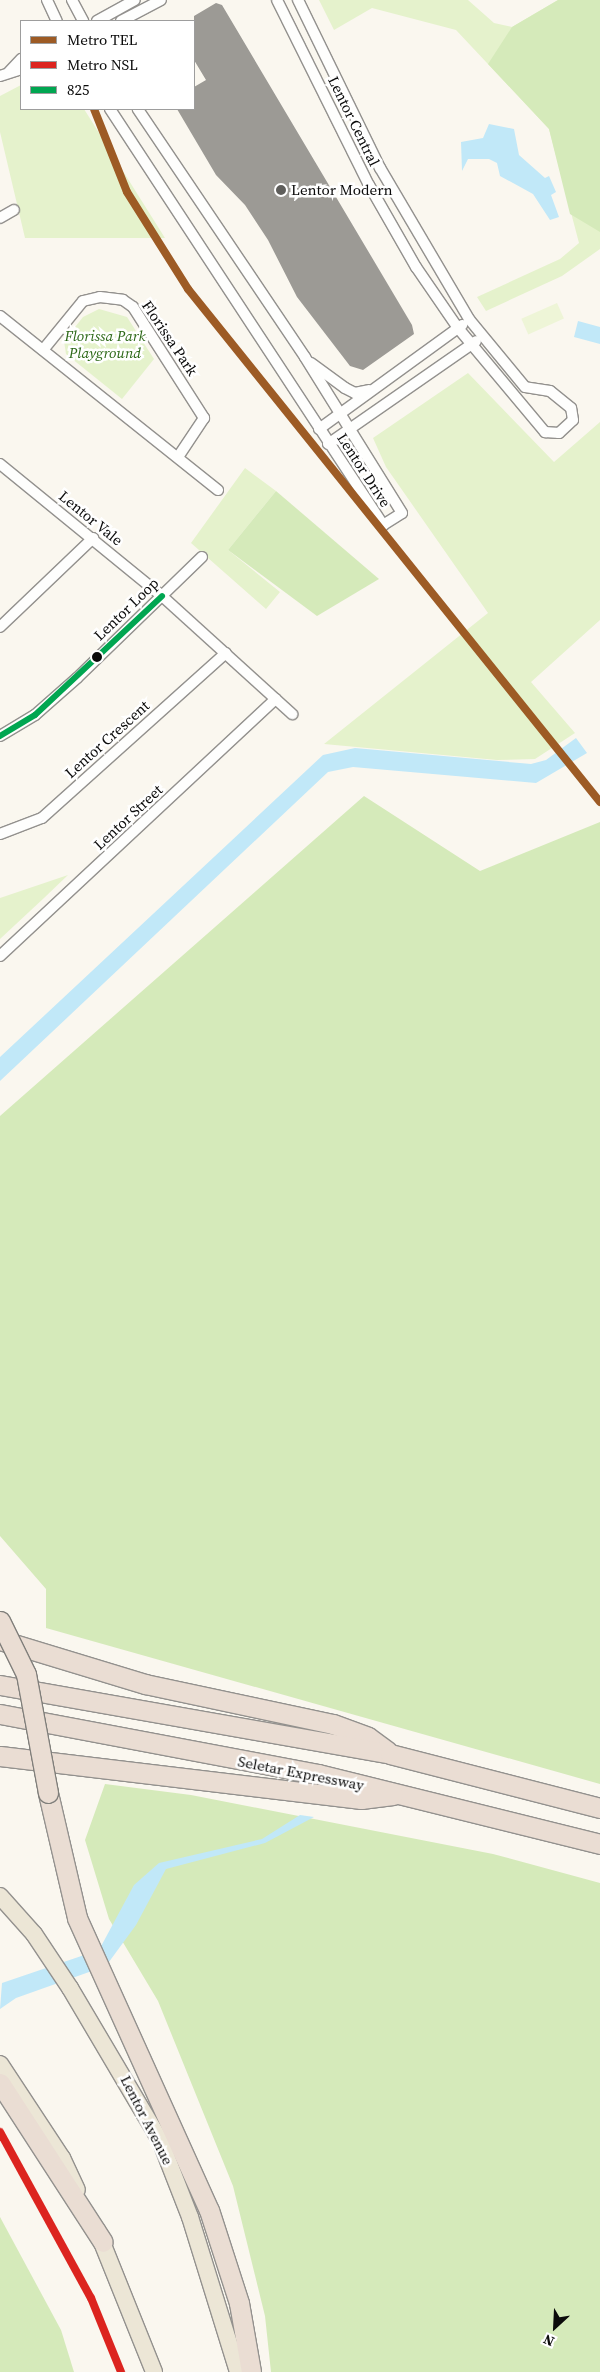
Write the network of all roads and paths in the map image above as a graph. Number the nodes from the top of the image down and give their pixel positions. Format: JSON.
{"nodes":[{"id":1,"x":72,"y":0,"type":"edge"},
{"id":2,"x":135,"y":0,"type":"edge"},
{"id":3,"x":161,"y":0,"type":"edge"},
{"id":4,"x":277,"y":0,"type":"edge"},
{"id":5,"x":298,"y":0,"type":"edge"},
{"id":6,"x":49,"y":5,"type":"edge"},
{"id":7,"x":56,"y":20,"type":"edge"},
{"id":8,"x":82,"y":20,"type":"edge"},
{"id":9,"x":99,"y":20,"type":"edge"},
{"id":10,"x":123,"y":20,"type":"edge"},
{"id":11,"x":20,"y":60,"type":"edge"},
{"id":12,"x":20,"y":69,"type":"edge"},
{"id":13,"x":5,"y":74,"type":"edge"},
{"id":14,"x":111,"y":110,"type":"edge"},
{"id":15,"x":139,"y":110,"type":"edge"},
{"id":16,"x":14,"y":210,"type":"dead end"},
{"id":17,"x":0,"y":218,"type":"edge"},
{"id":18,"x":0,"y":316,"type":"edge"},
{"id":19,"x":470,"y":319,"type":"junction"},
{"id":20,"x":458,"y":328,"type":"junction"},
{"id":21,"x":483,"y":337,"type":"junction"},
{"id":22,"x":472,"y":344,"type":"junction"},
{"id":23,"x":43,"y":350,"type":"junction"},
{"id":24,"x":305,"y":357,"type":"junction"},
{"id":25,"x":372,"y":390,"type":"junction"},
{"id":26,"x":338,"y":415,"type":"junction"},
{"id":27,"x":319,"y":429,"type":"junction"},
{"id":28,"x":348,"y":430,"type":"junction"},
{"id":29,"x":328,"y":444,"type":"junction"},
{"id":30,"x":178,"y":457,"type":"junction"},
{"id":31,"x":0,"y":464,"type":"edge"},
{"id":32,"x":218,"y":490,"type":"dead end"},
{"id":33,"x":93,"y":538,"type":"junction"},
{"id":34,"x":202,"y":557,"type":"dead end"},
{"id":35,"x":162,"y":596,"type":"junction"},
{"id":36,"x":0,"y":627,"type":"edge"},
{"id":37,"x":226,"y":653,"type":"junction"},
{"id":38,"x":276,"y":699,"type":"junction"},
{"id":39,"x":292,"y":714,"type":"dead end"},
{"id":40,"x":0,"y":736,"type":"edge"},
{"id":41,"x":0,"y":834,"type":"edge"},
{"id":42,"x":0,"y":956,"type":"edge"},
{"id":43,"x":0,"y":1621,"type":"edge"},
{"id":44,"x":0,"y":1640,"type":"edge"},
{"id":45,"x":0,"y":1685,"type":"edge"},
{"id":46,"x":0,"y":1714,"type":"edge"},
{"id":47,"x":390,"y":1754,"type":"junction"},
{"id":48,"x":0,"y":1756,"type":"edge"},
{"id":49,"x":399,"y":1793,"type":"junction"},
{"id":50,"x":600,"y":1808,"type":"edge"},
{"id":51,"x":600,"y":1844,"type":"edge"},
{"id":52,"x":4,"y":1900,"type":"edge"},
{"id":53,"x":0,"y":2064,"type":"edge"},
{"id":54,"x":0,"y":2083,"type":"edge"},
{"id":55,"x":103,"y":2242,"type":"junction"},
{"id":56,"x":154,"y":2372,"type":"edge"},
{"id":57,"x":238,"y":2372,"type":"edge"},
{"id":58,"x":251,"y":2372,"type":"edge"}],
"edges":[{"from":1,"to":8,"type":"street"},
{"from":2,"to":9,"type":"street"},
{"from":3,"to":10,"type":"street"},
{"from":4,"to":20,"type":"street","name":"Lentor Central"},
{"from":5,"to":19,"type":"street","name":"Lentor Central"},
{"from":6,"to":7,"type":"street"},
{"from":11,"to":13,"type":"street"},
{"from":12,"to":13,"type":"street"},
{"from":14,"to":27,"type":"street","name":"Lentor Drive"},
{"from":15,"to":24,"type":"street","name":"Lentor Drive"},
{"from":16,"to":17,"type":"street"},
{"from":18,"to":23,"type":"street"},
{"from":19,"to":20,"type":"street"},
{"from":19,"to":21,"type":"street","name":"Lentor Central"},
{"from":20,"to":22,"type":"street","name":"Lentor Central"},
{"from":20,"to":25,"type":"street"},
{"from":21,"to":22,"type":"street"},
{"from":21,"to":22,"type":"street","name":"Lentor Central"},
{"from":22,"to":28,"type":"street"},
{"from":23,"to":30,"type":"street"},
{"from":23,"to":30,"type":"street","name":"Florissa Park"},
{"from":24,"to":25,"type":"street"},
{"from":24,"to":26,"type":"street","name":"Lentor Drive"},
{"from":25,"to":26,"type":"street"},
{"from":26,"to":27,"type":"street"},
{"from":26,"to":28,"type":"street","name":"Lentor Drive"},
{"from":27,"to":29,"type":"street","name":"Lentor Drive"},
{"from":28,"to":29,"type":"street"},
{"from":28,"to":29,"type":"street","name":"Lentor Drive"},
{"from":30,"to":32,"type":"street"},
{"from":31,"to":33,"type":"street","name":"Lentor Vale"},
{"from":33,"to":35,"type":"street","name":"Lentor Vale"},
{"from":33,"to":36,"type":"street"},
{"from":34,"to":35,"type":"street","name":"Lentor Loop"},
{"from":35,"to":37,"type":"street"},
{"from":35,"to":40,"type":"street","name":"Lentor Loop"},
{"from":37,"to":38,"type":"street"},
{"from":37,"to":41,"type":"street","name":"Lentor Crescent"},
{"from":38,"to":39,"type":"street"},
{"from":38,"to":42,"type":"street","name":"Lentor Street"},
{"from":43,"to":58,"type":"highway","bridge":true},
{"from":44,"to":47,"type":"highway"},
{"from":45,"to":47,"type":"highway"},
{"from":46,"to":49,"type":"highway","name":"Seletar Expressway"},
{"from":47,"to":50,"type":"highway"},
{"from":48,"to":49,"type":"highway"},
{"from":49,"to":51,"type":"highway","name":"Seletar Expressway"},
{"from":52,"to":57,"type":"main road","name":"Lentor Avenue"},
{"from":53,"to":55,"type":"main road"},
{"from":54,"to":55,"type":"highway"},
{"from":55,"to":56,"type":"main road"}]}
